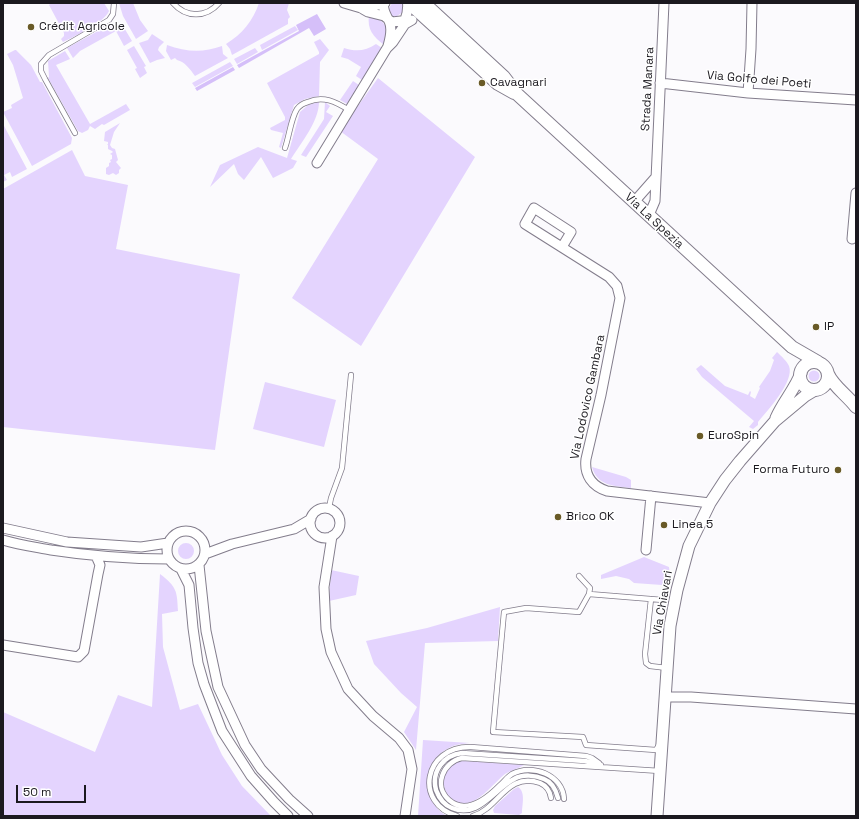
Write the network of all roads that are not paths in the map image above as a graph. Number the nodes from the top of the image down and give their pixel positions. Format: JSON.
{"nodes":[{"id":1,"x":114,"y":3,"type":"edge"},
{"id":2,"x":173,"y":3,"type":"edge"},
{"id":3,"x":220,"y":3,"type":"edge"},
{"id":4,"x":344,"y":3,"type":"edge"},
{"id":5,"x":417,"y":3,"type":"edge"},
{"id":6,"x":424,"y":3,"type":"edge"},
{"id":7,"x":664,"y":3,"type":"edge"},
{"id":8,"x":752,"y":3,"type":"edge"},
{"id":9,"x":378,"y":5,"type":"edge"},
{"id":10,"x":408,"y":12,"type":"edge"},
{"id":11,"x":389,"y":18,"type":"junction"},
{"id":12,"x":434,"y":19,"type":"junction"},
{"id":13,"x":386,"y":50,"type":"junction"},
{"id":14,"x":660,"y":83,"type":"junction"},
{"id":15,"x":748,"y":93,"type":"junction"},
{"id":16,"x":856,"y":100,"type":"edge"},
{"id":17,"x":349,"y":110,"type":"junction"},
{"id":18,"x":75,"y":133,"type":"dead end"},
{"id":19,"x":286,"y":148,"type":"dead end"},
{"id":20,"x":317,"y":163,"type":"dead end"},
{"id":21,"x":656,"y":177,"type":"junction"},
{"id":22,"x":856,"y":193,"type":"edge"},
{"id":23,"x":634,"y":202,"type":"junction"},
{"id":24,"x":649,"y":216,"type":"junction"},
{"id":25,"x":852,"y":239,"type":"dead end"},
{"id":26,"x":562,"y":247,"type":"junction"},
{"id":27,"x":792,"y":347,"type":"junction"},
{"id":28,"x":818,"y":362,"type":"junction"},
{"id":29,"x":801,"y":373,"type":"junction"},
{"id":30,"x":828,"y":374,"type":"junction"},
{"id":31,"x":351,"y":375,"type":"dead end"},
{"id":32,"x":817,"y":390,"type":"junction"},
{"id":33,"x":856,"y":408,"type":"edge"},
{"id":34,"x":774,"y":423,"type":"junction"},
{"id":35,"x":651,"y":496,"type":"junction"},
{"id":36,"x":710,"y":503,"type":"junction"},
{"id":37,"x":329,"y":508,"type":"junction"},
{"id":38,"x":311,"y":519,"type":"junction"},
{"id":39,"x":3,"y":528,"type":"edge"},
{"id":40,"x":296,"y":528,"type":"junction"},
{"id":41,"x":313,"y":531,"type":"junction"},
{"id":42,"x":332,"y":536,"type":"junction"},
{"id":43,"x":3,"y":540,"type":"edge"},
{"id":44,"x":203,"y":541,"type":"junction"},
{"id":45,"x":168,"y":543,"type":"junction"},
{"id":46,"x":232,"y":544,"type":"junction"},
{"id":47,"x":646,"y":550,"type":"dead end"},
{"id":48,"x":205,"y":554,"type":"junction"},
{"id":49,"x":96,"y":556,"type":"junction"},
{"id":50,"x":169,"y":559,"type":"junction"},
{"id":51,"x":199,"y":565,"type":"junction"},
{"id":52,"x":181,"y":569,"type":"junction"},
{"id":53,"x":579,"y":576,"type":"dead end"},
{"id":54,"x":589,"y":594,"type":"junction"},
{"id":55,"x":651,"y":599,"type":"junction"},
{"id":56,"x":663,"y":600,"type":"dead end"},
{"id":57,"x":3,"y":645,"type":"edge"},
{"id":58,"x":667,"y":668,"type":"junction"},
{"id":59,"x":665,"y":697,"type":"junction"},
{"id":60,"x":856,"y":709,"type":"edge"},
{"id":61,"x":662,"y":738,"type":"junction"},
{"id":62,"x":608,"y":767,"type":"junction"},
{"id":63,"x":660,"y":771,"type":"junction"},
{"id":64,"x":551,"y":798,"type":"dead end"},
{"id":65,"x":558,"y":798,"type":"dead end"},
{"id":66,"x":564,"y":799,"type":"dead end"},
{"id":67,"x":288,"y":816,"type":"edge"},
{"id":68,"x":308,"y":816,"type":"edge"},
{"id":69,"x":404,"y":816,"type":"edge"},
{"id":70,"x":457,"y":816,"type":"edge"},
{"id":71,"x":473,"y":816,"type":"edge"},
{"id":72,"x":657,"y":816,"type":"edge"}],
"edges":[{"from":1,"to":18,"type":"lane"},
{"from":2,"to":3,"type":"lane"},
{"from":4,"to":9,"type":"street"},
{"from":5,"to":12,"type":"street","name":"Via La Spezia"},
{"from":6,"to":12,"type":"main road","name":"Via La Spezia"},
{"from":7,"to":14,"type":"street","name":"Strada Manara"},
{"from":8,"to":15,"type":"street"},
{"from":9,"to":11,"type":"street"},
{"from":9,"to":11,"type":"street"},
{"from":10,"to":11,"type":"street"},
{"from":10,"to":12,"type":"main road","name":"Via La Spezia"},
{"from":10,"to":12,"type":"street"},
{"from":10,"to":13,"type":"street"},
{"from":11,"to":13,"type":"street"},
{"from":12,"to":23,"type":"main road","name":"Via La Spezia"},
{"from":13,"to":17,"type":"street"},
{"from":14,"to":15,"type":"street","name":"Via Golfo dei Poeti"},
{"from":14,"to":21,"type":"street","name":"Strada Manara"},
{"from":15,"to":16,"type":"street","name":"Via Golfo dei Poeti"},
{"from":17,"to":19,"type":"lane"},
{"from":17,"to":20,"type":"street"},
{"from":21,"to":23,"type":"street"},
{"from":21,"to":24,"type":"street","name":"Strada Manara"},
{"from":22,"to":25,"type":"street"},
{"from":23,"to":24,"type":"main road","name":"Via La Spezia"},
{"from":24,"to":27,"type":"main road","name":"Via La Spezia"},
{"from":26,"to":26,"type":"street","name":"Via Lodovico Gambara"},
{"from":26,"to":35,"type":"street","name":"Via Lodovico Gambara"},
{"from":27,"to":28,"type":"main road","name":"Via La Spezia"},
{"from":27,"to":29,"type":"main road","name":"Via La Spezia"},
{"from":28,"to":29,"type":"main road"},
{"from":28,"to":30,"type":"main road","name":"Via La Spezia"},
{"from":29,"to":32,"type":"main road","name":"Via La Spezia"},
{"from":29,"to":34,"type":"street","name":"Via Chiavari"},
{"from":30,"to":32,"type":"main road"},
{"from":30,"to":33,"type":"main road","name":"Via La Spezia"},
{"from":31,"to":37,"type":"lane"},
{"from":32,"to":33,"type":"main road","name":"Via La Spezia"},
{"from":32,"to":34,"type":"street","name":"Via Chiavari"},
{"from":34,"to":36,"type":"street","name":"Via Chiavari"},
{"from":35,"to":36,"type":"street","name":"Via Lodovico Gambara"},
{"from":35,"to":47,"type":"street"},
{"from":36,"to":58,"type":"street","name":"Via Chiavari"},
{"from":37,"to":38,"type":"street"},
{"from":37,"to":42,"type":"street"},
{"from":38,"to":40,"type":"street"},
{"from":38,"to":41,"type":"street"},
{"from":39,"to":45,"type":"street"},
{"from":40,"to":41,"type":"street"},
{"from":40,"to":46,"type":"street"},
{"from":41,"to":42,"type":"street"},
{"from":42,"to":69,"type":"street"},
{"from":43,"to":49,"type":"street"},
{"from":44,"to":45,"type":"street"},
{"from":44,"to":46,"type":"street"},
{"from":44,"to":48,"type":"street"},
{"from":45,"to":50,"type":"street"},
{"from":46,"to":48,"type":"street"},
{"from":48,"to":51,"type":"street"},
{"from":49,"to":50,"type":"street"},
{"from":49,"to":57,"type":"street"},
{"from":50,"to":52,"type":"street"},
{"from":51,"to":52,"type":"street"},
{"from":51,"to":68,"type":"street"},
{"from":52,"to":67,"type":"street"},
{"from":53,"to":54,"type":"lane"},
{"from":54,"to":55,"type":"lane"},
{"from":54,"to":61,"type":"lane"},
{"from":55,"to":56,"type":"lane"},
{"from":55,"to":58,"type":"lane"},
{"from":58,"to":59,"type":"street","name":"Via Chiavari"},
{"from":59,"to":60,"type":"street"},
{"from":59,"to":61,"type":"street","name":"Via Chiavari"},
{"from":61,"to":63,"type":"street","name":"Via Chiavari"},
{"from":62,"to":63,"type":"lane"},
{"from":62,"to":65,"type":"lane"},
{"from":62,"to":66,"type":"lane"},
{"from":62,"to":70,"type":"lane"},
{"from":63,"to":72,"type":"street","name":"Via Chiavari"},
{"from":64,"to":71,"type":"lane"}]}
